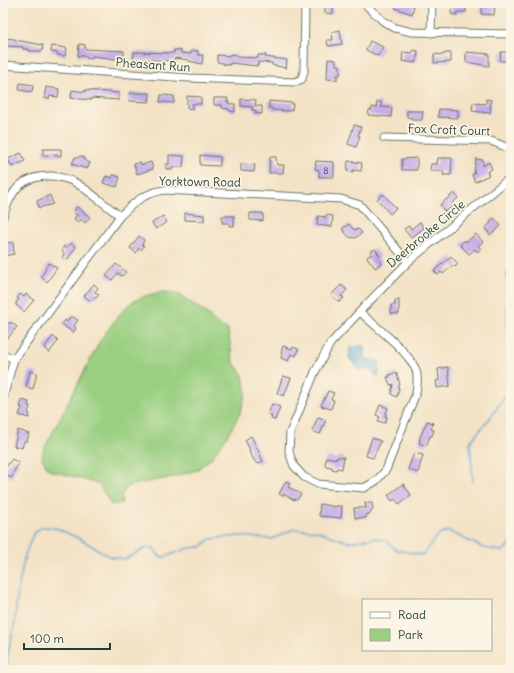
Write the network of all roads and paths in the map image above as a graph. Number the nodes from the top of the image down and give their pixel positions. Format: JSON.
{"nodes":[{"id":1,"x":305,"y":3,"type":"edge"},
{"id":2,"x":364,"y":3,"type":"edge"},
{"id":3,"x":432,"y":3,"type":"edge"},
{"id":4,"x":431,"y":33,"type":"junction"},
{"id":5,"x":511,"y":34,"type":"edge"},
{"id":6,"x":3,"y":65,"type":"edge"},
{"id":7,"x":384,"y":138,"type":"dead end"},
{"id":8,"x":511,"y":149,"type":"edge"},
{"id":9,"x":511,"y":177,"type":"edge"},
{"id":10,"x":120,"y":216,"type":"junction"},
{"id":11,"x":3,"y":217,"type":"edge"},
{"id":12,"x":408,"y":262,"type":"junction"},
{"id":13,"x":360,"y":312,"type":"junction"},
{"id":14,"x":3,"y":354,"type":"edge"},
{"id":15,"x":14,"y":359,"type":"junction"},
{"id":16,"x":3,"y":398,"type":"edge"}],
"edges":[{"from":1,"to":6,"type":"street","name":"Pheasant Run"},
{"from":2,"to":4,"type":"street"},
{"from":3,"to":4,"type":"street"},
{"from":4,"to":5,"type":"street"},
{"from":7,"to":8,"type":"street","name":"Fox Croft Court"},
{"from":9,"to":12,"type":"street","name":"Deerbrooke Circle"},
{"from":10,"to":11,"type":"street"},
{"from":10,"to":12,"type":"street","name":"Yorktown Road"},
{"from":10,"to":15,"type":"street","name":"Yorktown Road"},
{"from":12,"to":13,"type":"street","name":"Deerbrooke Circle"},
{"from":13,"to":13,"type":"street","name":"Deerbrooke Circle"},
{"from":14,"to":15,"type":"street"},
{"from":15,"to":16,"type":"street","name":"Yorktown Road"}]}
